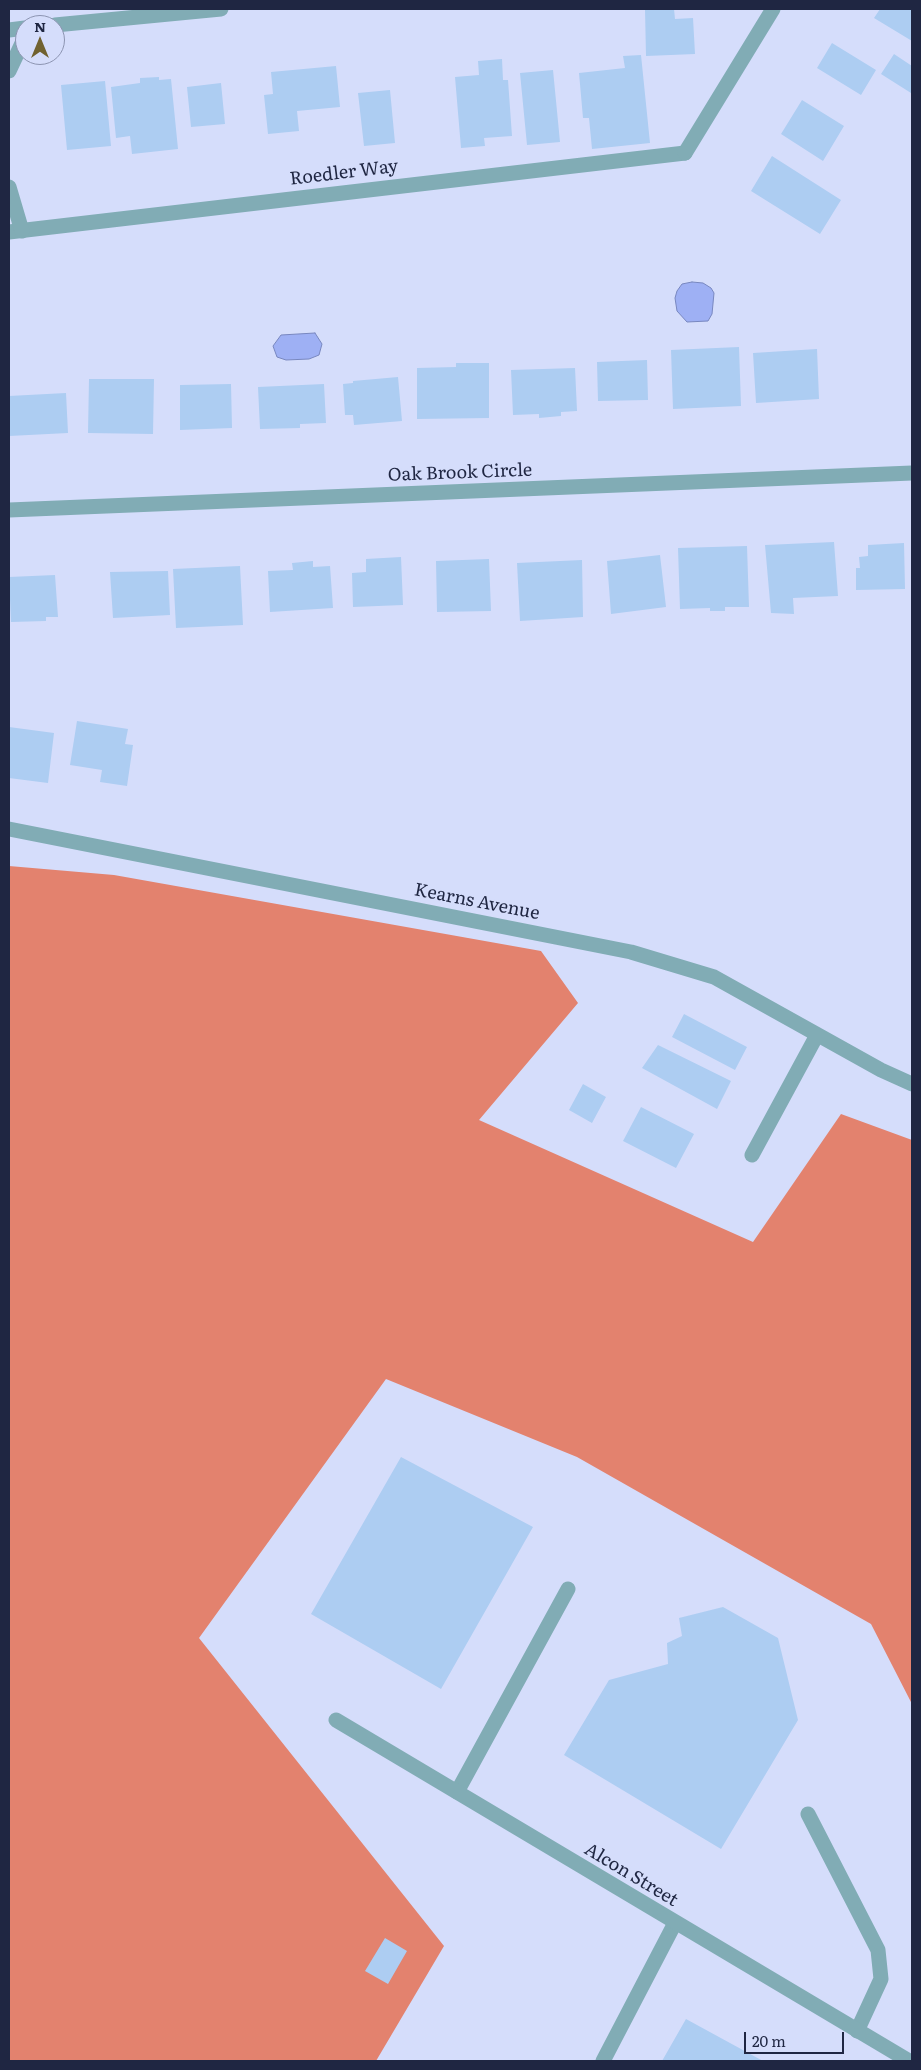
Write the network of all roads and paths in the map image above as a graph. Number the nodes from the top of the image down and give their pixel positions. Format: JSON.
{"nodes":[{"id":1,"x":221,"y":9,"type":"edge"},
{"id":2,"x":773,"y":9,"type":"edge"},
{"id":3,"x":65,"y":24,"type":"edge"},
{"id":4,"x":15,"y":58,"type":"edge"},
{"id":5,"x":9,"y":71,"type":"edge"},
{"id":6,"x":9,"y":187,"type":"edge"},
{"id":7,"x":15,"y":232,"type":"edge"},
{"id":8,"x":912,"y":473,"type":"edge"},
{"id":9,"x":9,"y":510,"type":"edge"},
{"id":10,"x":9,"y":829,"type":"edge"},
{"id":11,"x":816,"y":1035,"type":"junction"},
{"id":12,"x":912,"y":1084,"type":"edge"},
{"id":13,"x":752,"y":1155,"type":"dead end"},
{"id":14,"x":568,"y":1589,"type":"dead end"},
{"id":15,"x":336,"y":1720,"type":"dead end"},
{"id":16,"x":457,"y":1792,"type":"junction"},
{"id":17,"x":808,"y":1814,"type":"dead end"},
{"id":18,"x":675,"y":1923,"type":"junction"},
{"id":19,"x":857,"y":2031,"type":"junction"},
{"id":20,"x":603,"y":2061,"type":"edge"},
{"id":21,"x":908,"y":2061,"type":"edge"}],
"edges":[{"from":1,"to":3,"type":"street"},
{"from":2,"to":7,"type":"street","name":"Roedler Way"},
{"from":4,"to":5,"type":"street"},
{"from":6,"to":7,"type":"street"},
{"from":8,"to":9,"type":"street","name":"Oak Brook Circle"},
{"from":10,"to":11,"type":"street","name":"Kearns Avenue"},
{"from":11,"to":12,"type":"street","name":"Kearns Avenue"},
{"from":11,"to":13,"type":"street"},
{"from":14,"to":16,"type":"street"},
{"from":15,"to":16,"type":"street","name":"Alcon Street"},
{"from":16,"to":18,"type":"street","name":"Alcon Street"},
{"from":17,"to":19,"type":"street"},
{"from":18,"to":19,"type":"street","name":"Alcon Street"},
{"from":18,"to":20,"type":"street"},
{"from":19,"to":21,"type":"street","name":"Alcon Street"}]}
